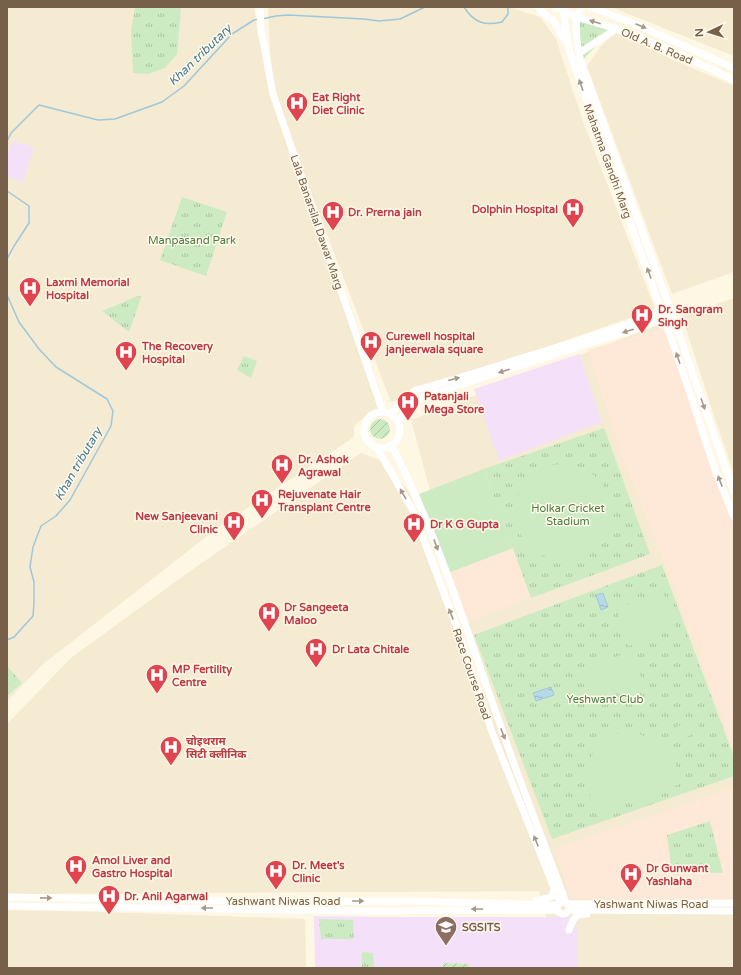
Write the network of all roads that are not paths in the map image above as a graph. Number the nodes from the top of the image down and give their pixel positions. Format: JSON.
{"nodes":[{"id":1,"x":260,"y":7,"type":"edge"},
{"id":2,"x":538,"y":7,"type":"edge"},
{"id":3,"x":555,"y":7,"type":"edge"},
{"id":4,"x":582,"y":7,"type":"edge"},
{"id":5,"x":593,"y":7,"type":"edge"},
{"id":6,"x":564,"y":8,"type":"edge"},
{"id":7,"x":577,"y":17,"type":"junction"},
{"id":8,"x":616,"y":29,"type":"junction"},
{"id":9,"x":569,"y":49,"type":"junction"},
{"id":10,"x":579,"y":53,"type":"junction"},
{"id":11,"x":734,"y":68,"type":"edge"},
{"id":12,"x":734,"y":80,"type":"edge"},
{"id":13,"x":669,"y":307,"type":"junction"},
{"id":14,"x":661,"y":310,"type":"junction"},
{"id":15,"x":672,"y":314,"type":"junction"},
{"id":16,"x":664,"y":318,"type":"junction"},
{"id":17,"x":382,"y":412,"type":"junction"},
{"id":18,"x":391,"y":414,"type":"junction"},
{"id":19,"x":398,"y":422,"type":"junction"},
{"id":20,"x":392,"y":446,"type":"junction"},
{"id":21,"x":376,"y":448,"type":"junction"},
{"id":22,"x":734,"y":492,"type":"edge"},
{"id":23,"x":734,"y":517,"type":"edge"},
{"id":24,"x":557,"y":887,"type":"junction"},
{"id":25,"x":7,"y":898,"type":"edge"},
{"id":26,"x":734,"y":903,"type":"edge"},
{"id":27,"x":533,"y":904,"type":"junction"},
{"id":28,"x":581,"y":904,"type":"junction"},
{"id":29,"x":7,"y":906,"type":"edge"},
{"id":30,"x":563,"y":906,"type":"junction"},
{"id":31,"x":596,"y":910,"type":"junction"},
{"id":32,"x":734,"y":911,"type":"edge"},
{"id":33,"x":569,"y":930,"type":"dead end"}],
"edges":[{"from":1,"to":17,"type":"main road","name":"Lala Banarsilal Dawar Marg"},
{"from":2,"to":9,"type":"main road"},
{"from":3,"to":6,"type":"main road"},
{"from":4,"to":7,"type":"main road"},
{"from":5,"to":11,"type":"main road","name":"Old A. B. Road","one_way":true},
{"from":6,"to":7,"type":"main road","name":"Old A. B. Road"},
{"from":6,"to":9,"type":"main road","name":"Mahatma Gandhi Marg"},
{"from":8,"to":7,"type":"main road","name":"Old A. B. Road","one_way":true},
{"from":7,"to":10,"type":"main road","name":"Mahatma Gandhi Marg"},
{"from":8,"to":10,"type":"main road"},
{"from":8,"to":12,"type":"main road","name":"Old A. B. Road"},
{"from":14,"to":9,"type":"main road","name":"Mahatma Gandhi Marg","one_way":true},
{"from":10,"to":13,"type":"main road","name":"Mahatma Gandhi Marg"},
{"from":13,"to":14,"type":"main road"},
{"from":13,"to":15,"type":"main road","name":"Mahatma Gandhi Marg"},
{"from":14,"to":16,"type":"main road","name":"Mahatma Gandhi Marg"},
{"from":18,"to":14,"type":"main road","one_way":true},
{"from":15,"to":16,"type":"main road"},
{"from":15,"to":22,"type":"main road","one_way":true},
{"from":16,"to":19,"type":"main road","one_way":true},
{"from":23,"to":16,"type":"main road","one_way":true},
{"from":17,"to":18,"type":"main road"},
{"from":17,"to":21,"type":"main road"},
{"from":18,"to":19,"type":"main road"},
{"from":19,"to":20,"type":"main road"},
{"from":20,"to":21,"type":"main road"},
{"from":20,"to":24,"type":"main road","name":"Race Course Road","one_way":true},
{"from":24,"to":21,"type":"main road","name":"Race Course Road","one_way":true},
{"from":24,"to":27,"type":"main road"},
{"from":24,"to":28,"type":"main road"},
{"from":24,"to":30,"type":"main road","name":"Race Course Road"},
{"from":25,"to":27,"type":"main road","name":"Yashwant Niwas Road","one_way":true},
{"from":26,"to":28,"type":"main road","name":"Yashwant Niwas Road"},
{"from":27,"to":30,"type":"main road","name":"Yashwant Niwas Road"},
{"from":28,"to":30,"type":"main road","name":"Yashwant Niwas Road"},
{"from":30,"to":29,"type":"main road","name":"Yashwant Niwas Road","one_way":true},
{"from":30,"to":31,"type":"main road","name":"Yashwant Niwas Road"},
{"from":31,"to":32,"type":"main road","name":"Yashwant Niwas Road"},
{"from":31,"to":33,"type":"main road"}]}
